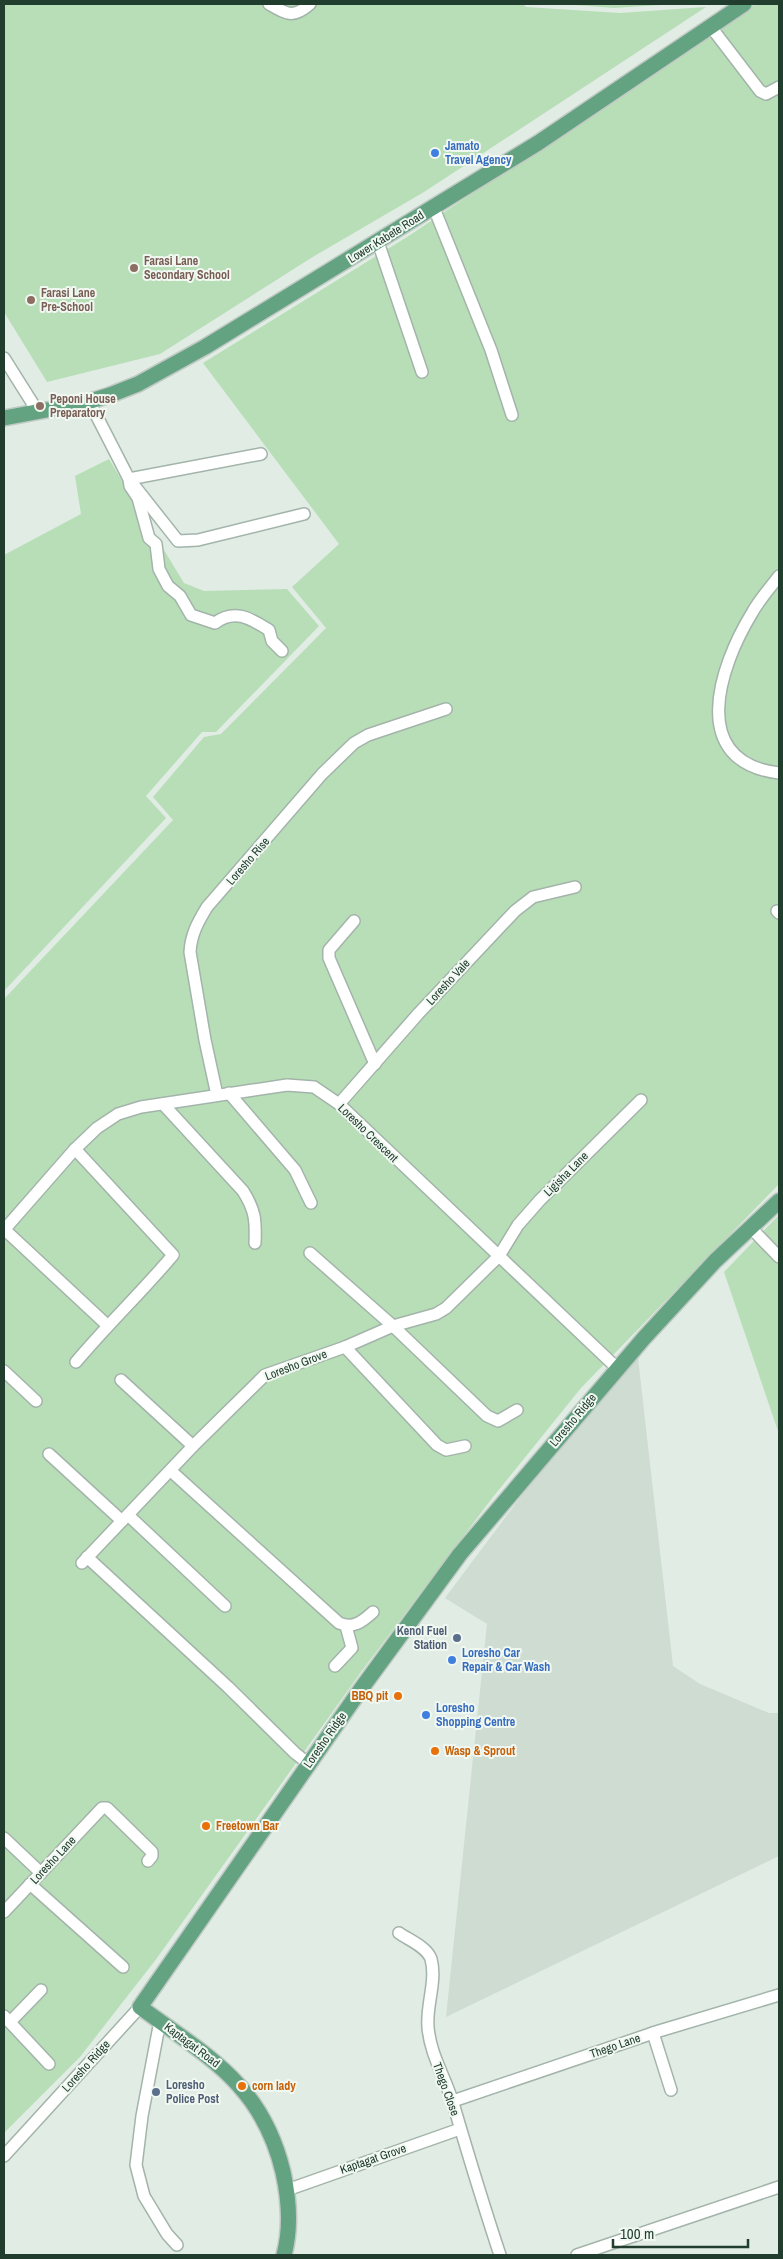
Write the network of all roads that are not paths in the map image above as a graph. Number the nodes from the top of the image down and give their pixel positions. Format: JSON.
{"nodes":[{"id":1,"x":269,"y":4,"type":"edge"},
{"id":2,"x":310,"y":4,"type":"edge"},
{"id":3,"x":744,"y":4,"type":"edge"},
{"id":4,"x":711,"y":27,"type":"junction"},
{"id":5,"x":779,"y":87,"type":"edge"},
{"id":6,"x":434,"y":208,"type":"junction"},
{"id":7,"x":378,"y":242,"type":"junction"},
{"id":8,"x":4,"y":358,"type":"edge"},
{"id":9,"x":422,"y":372,"type":"dead end"},
{"id":10,"x":89,"y":402,"type":"junction"},
{"id":11,"x":38,"y":412,"type":"junction"},
{"id":12,"x":512,"y":415,"type":"dead end"},
{"id":13,"x":4,"y":418,"type":"edge"},
{"id":14,"x":261,"y":454,"type":"dead end"},
{"id":15,"x":129,"y":479,"type":"junction"},
{"id":16,"x":304,"y":514,"type":"dead end"},
{"id":17,"x":779,"y":576,"type":"edge"},
{"id":18,"x":282,"y":651,"type":"dead end"},
{"id":19,"x":446,"y":709,"type":"dead end"},
{"id":20,"x":779,"y":773,"type":"edge"},
{"id":21,"x":575,"y":887,"type":"dead end"},
{"id":22,"x":354,"y":922,"type":"dead end"},
{"id":23,"x":375,"y":1064,"type":"junction"},
{"id":24,"x":229,"y":1094,"type":"junction"},
{"id":25,"x":217,"y":1095,"type":"junction"},
{"id":26,"x":641,"y":1100,"type":"dead end"},
{"id":27,"x":163,"y":1104,"type":"junction"},
{"id":28,"x":339,"y":1104,"type":"junction"},
{"id":29,"x":75,"y":1149,"type":"junction"},
{"id":30,"x":779,"y":1200,"type":"edge"},
{"id":31,"x":311,"y":1203,"type":"dead end"},
{"id":32,"x":751,"y":1228,"type":"junction"},
{"id":33,"x":4,"y":1230,"type":"edge"},
{"id":34,"x":255,"y":1243,"type":"dead end"},
{"id":35,"x":310,"y":1252,"type":"dead end"},
{"id":36,"x":499,"y":1256,"type":"junction"},
{"id":37,"x":779,"y":1257,"type":"edge"},
{"id":38,"x":107,"y":1325,"type":"junction"},
{"id":39,"x":393,"y":1326,"type":"junction"},
{"id":40,"x":345,"y":1347,"type":"junction"},
{"id":41,"x":76,"y":1362,"type":"dead end"},
{"id":42,"x":617,"y":1368,"type":"junction"},
{"id":43,"x":4,"y":1371,"type":"edge"},
{"id":44,"x":121,"y":1380,"type":"dead end"},
{"id":45,"x":36,"y":1401,"type":"dead end"},
{"id":46,"x":517,"y":1410,"type":"dead end"},
{"id":47,"x":193,"y":1446,"type":"junction"},
{"id":48,"x":465,"y":1446,"type":"dead end"},
{"id":49,"x":49,"y":1454,"type":"dead end"},
{"id":50,"x":171,"y":1470,"type":"junction"},
{"id":51,"x":125,"y":1518,"type":"junction"},
{"id":52,"x":225,"y":1606,"type":"dead end"},
{"id":53,"x":373,"y":1612,"type":"dead end"},
{"id":54,"x":346,"y":1626,"type":"junction"},
{"id":55,"x":335,"y":1666,"type":"dead end"},
{"id":56,"x":309,"y":1764,"type":"junction"},
{"id":57,"x":4,"y":1838,"type":"edge"},
{"id":58,"x":148,"y":1861,"type":"dead end"},
{"id":59,"x":41,"y":1873,"type":"junction"},
{"id":60,"x":30,"y":1884,"type":"junction"},
{"id":61,"x":4,"y":1912,"type":"edge"},
{"id":62,"x":399,"y":1933,"type":"dead end"},
{"id":63,"x":123,"y":1967,"type":"dead end"},
{"id":64,"x":41,"y":1990,"type":"dead end"},
{"id":65,"x":779,"y":1995,"type":"edge"},
{"id":66,"x":140,"y":2007,"type":"junction"},
{"id":67,"x":7,"y":2019,"type":"edge"},
{"id":68,"x":160,"y":2021,"type":"junction"},
{"id":69,"x":653,"y":2033,"type":"junction"},
{"id":70,"x":49,"y":2064,"type":"dead end"},
{"id":71,"x":671,"y":2090,"type":"dead end"},
{"id":72,"x":453,"y":2101,"type":"junction"},
{"id":73,"x":460,"y":2129,"type":"junction"},
{"id":74,"x":4,"y":2156,"type":"edge"},
{"id":75,"x":779,"y":2187,"type":"edge"},
{"id":76,"x":287,"y":2190,"type":"junction"},
{"id":77,"x":177,"y":2245,"type":"dead end"},
{"id":78,"x":284,"y":2255,"type":"edge"},
{"id":79,"x":500,"y":2255,"type":"edge"},
{"id":80,"x":577,"y":2255,"type":"edge"}],
"edges":[{"from":1,"to":2,"type":"street"},
{"from":3,"to":4,"type":"main road","name":"Lower Kabete Road"},
{"from":4,"to":5,"type":"street"},
{"from":4,"to":6,"type":"main road","name":"Lower Kabete Road"},
{"from":6,"to":7,"type":"main road","name":"Lower Kabete Road"},
{"from":6,"to":12,"type":"street"},
{"from":7,"to":9,"type":"street"},
{"from":7,"to":10,"type":"main road","name":"Lower Kabete Road"},
{"from":8,"to":11,"type":"street"},
{"from":10,"to":11,"type":"main road","name":"Lower Kabete Road"},
{"from":10,"to":15,"type":"street"},
{"from":11,"to":13,"type":"main road","name":"Lower Kabete Road"},
{"from":14,"to":15,"type":"street"},
{"from":15,"to":16,"type":"street"},
{"from":15,"to":18,"type":"street"},
{"from":17,"to":20,"type":"street"},
{"from":19,"to":25,"type":"street","name":"Loresho Rise"},
{"from":21,"to":23,"type":"street","name":"Loresho Vale"},
{"from":22,"to":23,"type":"street"},
{"from":23,"to":28,"type":"street","name":"Loresho Vale"},
{"from":24,"to":25,"type":"street","name":"Loresho Crescent"},
{"from":24,"to":28,"type":"street","name":"Loresho Crescent"},
{"from":24,"to":31,"type":"street"},
{"from":25,"to":27,"type":"street","name":"Loresho Crescent"},
{"from":26,"to":36,"type":"street","name":"Ligisha Lane"},
{"from":27,"to":29,"type":"street","name":"Loresho Crescent"},
{"from":27,"to":34,"type":"street"},
{"from":28,"to":36,"type":"street","name":"Loresho Crescent"},
{"from":29,"to":33,"type":"street","name":"Loresho Crescent"},
{"from":29,"to":38,"type":"street"},
{"from":30,"to":32,"type":"main road","name":"Loresho Ridge"},
{"from":32,"to":37,"type":"street"},
{"from":32,"to":42,"type":"main road","name":"Loresho Ridge"},
{"from":33,"to":38,"type":"street"},
{"from":35,"to":39,"type":"street"},
{"from":36,"to":39,"type":"street","name":"Loresho Grove"},
{"from":36,"to":42,"type":"street","name":"Loresho Crescent"},
{"from":38,"to":41,"type":"street"},
{"from":39,"to":40,"type":"street","name":"Loresho Grove"},
{"from":39,"to":46,"type":"street"},
{"from":40,"to":47,"type":"street","name":"Loresho Grove"},
{"from":40,"to":48,"type":"street"},
{"from":42,"to":56,"type":"main road","name":"Loresho Ridge"},
{"from":43,"to":45,"type":"street"},
{"from":44,"to":47,"type":"street"},
{"from":47,"to":50,"type":"street","name":"Loresho Grove"},
{"from":49,"to":51,"type":"street"},
{"from":50,"to":51,"type":"street","name":"Loresho Grove"},
{"from":50,"to":54,"type":"street"},
{"from":51,"to":52,"type":"street"},
{"from":51,"to":56,"type":"street","name":"Loresho Grove"},
{"from":53,"to":54,"type":"street"},
{"from":54,"to":55,"type":"street"},
{"from":56,"to":66,"type":"main road","name":"Loresho Ridge"},
{"from":57,"to":59,"type":"street"},
{"from":58,"to":59,"type":"street","name":"Loresho Lane"},
{"from":59,"to":60,"type":"street","name":"Loresho Lane"},
{"from":60,"to":61,"type":"street","name":"Loresho Lane"},
{"from":60,"to":63,"type":"street"},
{"from":62,"to":72,"type":"street","name":"Thego Close"},
{"from":64,"to":67,"type":"street"},
{"from":65,"to":69,"type":"street","name":"Thego Lane"},
{"from":66,"to":68,"type":"main road","name":"Kaptagat Road"},
{"from":66,"to":74,"type":"street","name":"Loresho Ridge"},
{"from":67,"to":70,"type":"street"},
{"from":68,"to":76,"type":"main road","name":"Kaptagat Road"},
{"from":68,"to":77,"type":"street"},
{"from":69,"to":71,"type":"street"},
{"from":69,"to":72,"type":"street","name":"Thego Lane"},
{"from":72,"to":73,"type":"street","name":"Thego Close"},
{"from":73,"to":76,"type":"street","name":"Kaptagat Grove"},
{"from":73,"to":79,"type":"street","name":"Thego Close"},
{"from":75,"to":80,"type":"street"},
{"from":76,"to":78,"type":"main road","name":"Kaptagat Road"}]}
